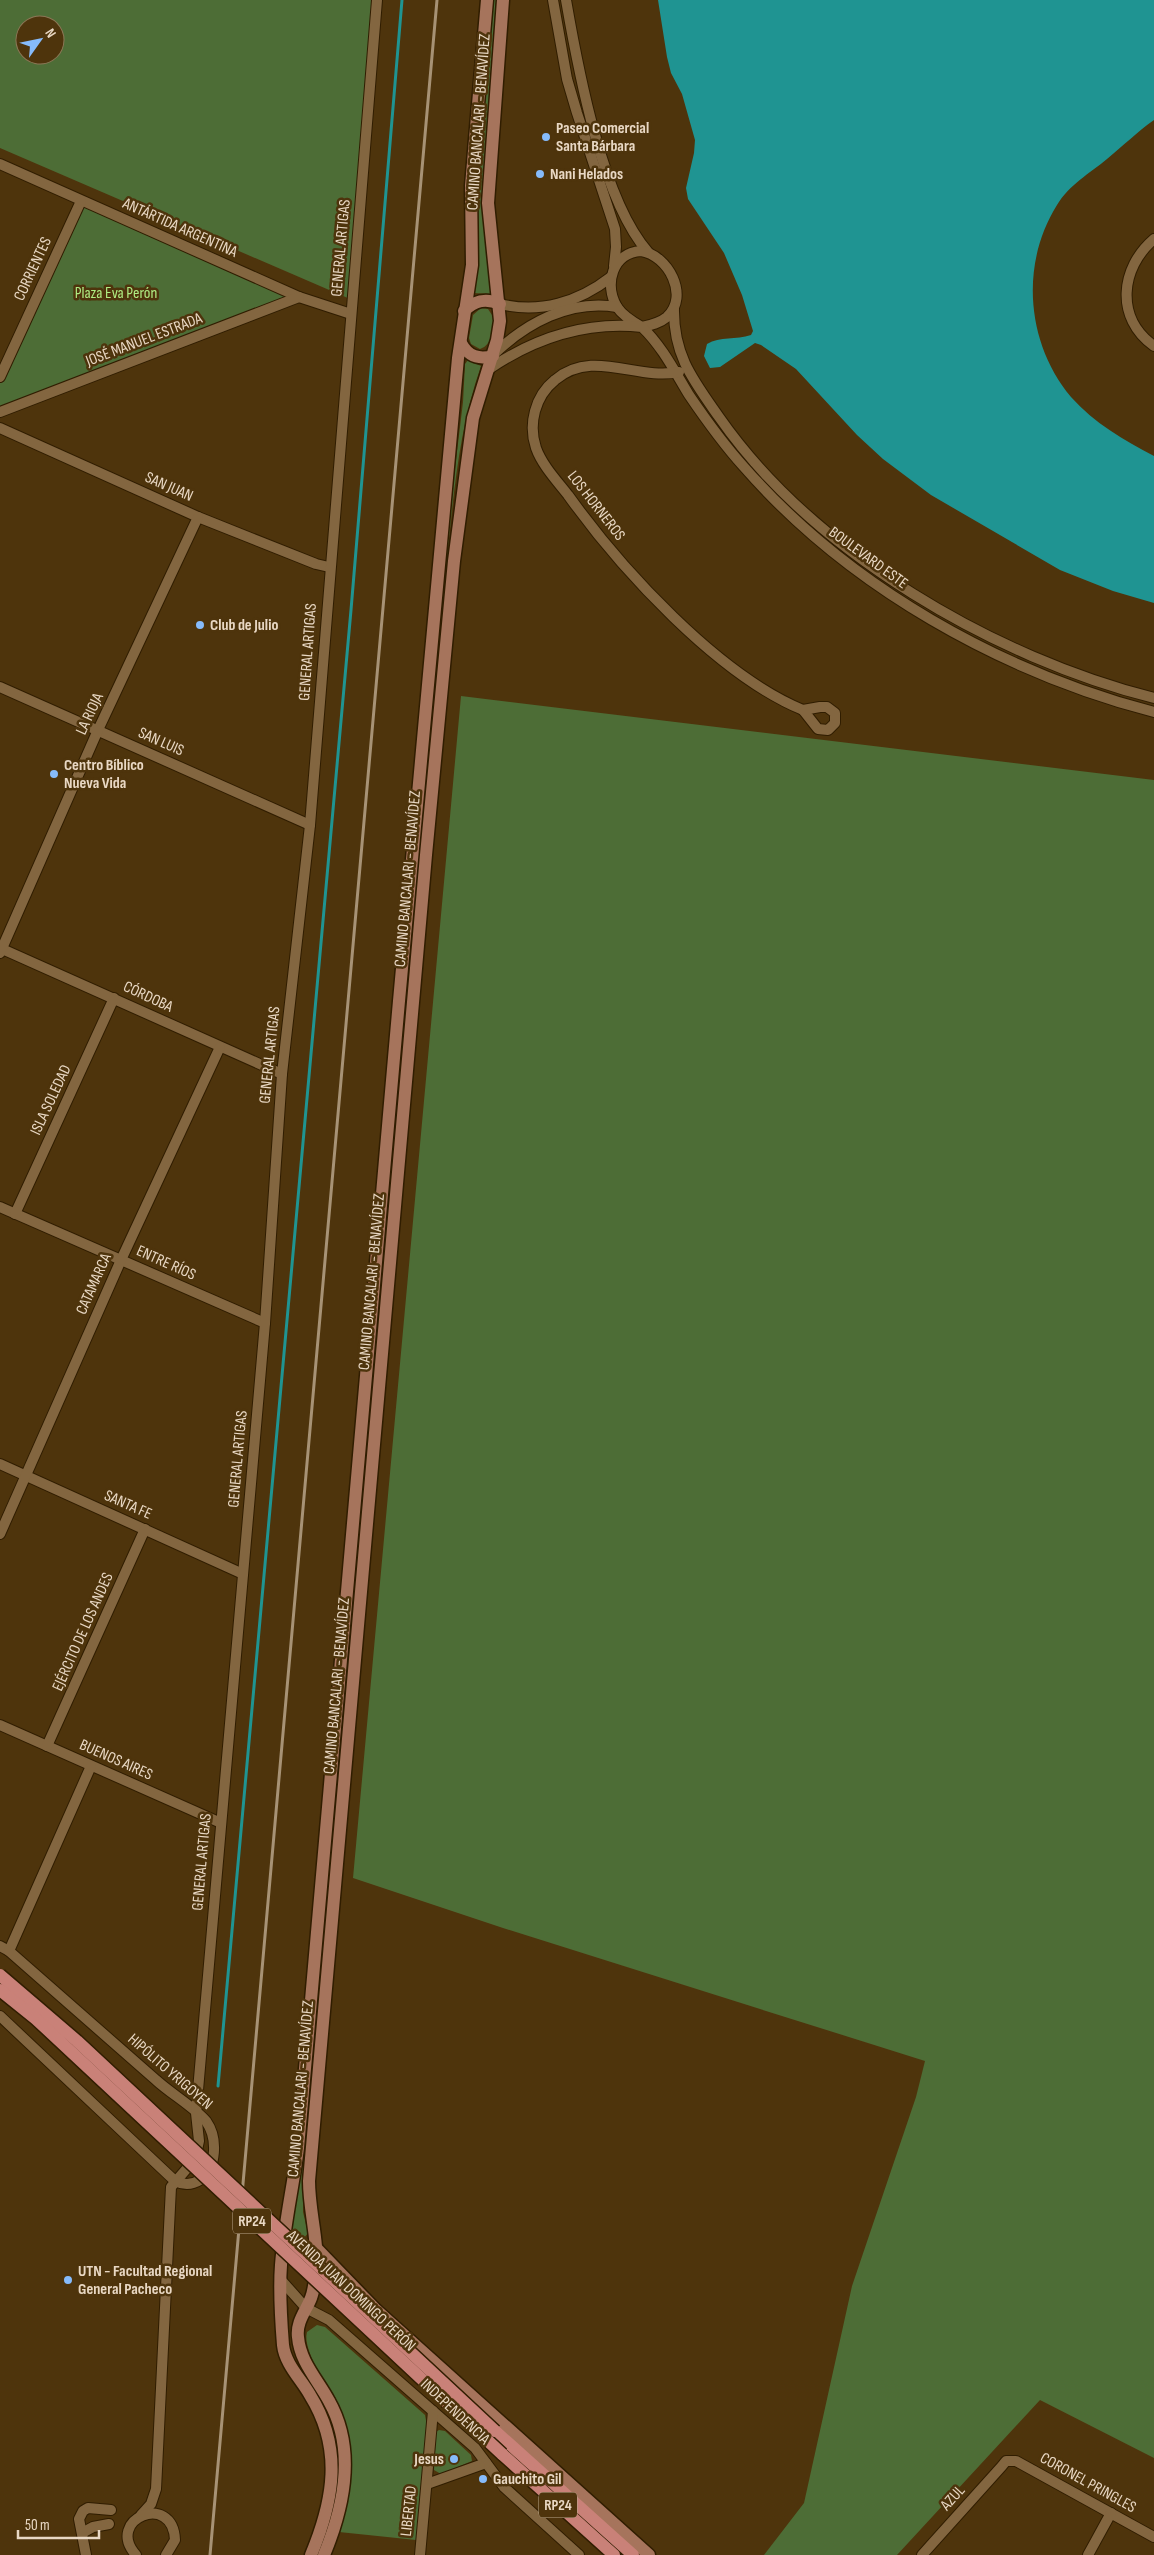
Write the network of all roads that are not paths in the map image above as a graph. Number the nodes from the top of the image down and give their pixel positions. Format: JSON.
{"nodes":[{"id":1,"x":376,"y":0,"type":"edge"},
{"id":2,"x":487,"y":0,"type":"edge"},
{"id":3,"x":503,"y":0,"type":"edge"},
{"id":4,"x":553,"y":0,"type":"edge"},
{"id":5,"x":566,"y":0,"type":"edge"},
{"id":6,"x":576,"y":56,"type":"junction"},
{"id":7,"x":563,"y":57,"type":"junction"},
{"id":8,"x":0,"y":164,"type":"edge"},
{"id":9,"x":81,"y":201,"type":"junction"},
{"id":10,"x":630,"y":227,"type":"junction"},
{"id":11,"x":615,"y":229,"type":"junction"},
{"id":12,"x":1154,"y":239,"type":"edge"},
{"id":13,"x":648,"y":252,"type":"junction"},
{"id":14,"x":614,"y":266,"type":"junction"},
{"id":15,"x":611,"y":277,"type":"junction"},
{"id":16,"x":299,"y":297,"type":"junction"},
{"id":17,"x":500,"y":304,"type":"junction"},
{"id":18,"x":617,"y":307,"type":"junction"},
{"id":19,"x":674,"y":308,"type":"junction"},
{"id":20,"x":464,"y":311,"type":"junction"},
{"id":21,"x":350,"y":314,"type":"junction"},
{"id":22,"x":642,"y":327,"type":"junction"},
{"id":23,"x":461,"y":343,"type":"junction"},
{"id":24,"x":1154,"y":346,"type":"edge"},
{"id":25,"x":493,"y":356,"type":"junction"},
{"id":26,"x":489,"y":368,"type":"junction"},
{"id":27,"x":687,"y":371,"type":"junction"},
{"id":28,"x":676,"y":373,"type":"junction"},
{"id":29,"x":0,"y":377,"type":"edge"},
{"id":30,"x":0,"y":412,"type":"edge"},
{"id":31,"x":0,"y":428,"type":"edge"},
{"id":32,"x":794,"y":502,"type":"junction"},
{"id":33,"x":786,"y":511,"type":"junction"},
{"id":34,"x":198,"y":516,"type":"junction"},
{"id":35,"x":329,"y":567,"type":"junction"},
{"id":36,"x":933,"y":605,"type":"junction"},
{"id":37,"x":927,"y":616,"type":"junction"},
{"id":38,"x":1089,"y":679,"type":"junction"},
{"id":39,"x":0,"y":687,"type":"edge"},
{"id":40,"x":1085,"y":692,"type":"junction"},
{"id":41,"x":1154,"y":698,"type":"edge"},
{"id":42,"x":803,"y":710,"type":"dead end"},
{"id":43,"x":1154,"y":712,"type":"edge"},
{"id":44,"x":98,"y":730,"type":"junction"},
{"id":45,"x":310,"y":825,"type":"junction"},
{"id":46,"x":1,"y":950,"type":"edge"},
{"id":47,"x":114,"y":998,"type":"junction"},
{"id":48,"x":220,"y":1047,"type":"junction"},
{"id":49,"x":282,"y":1074,"type":"junction"},
{"id":50,"x":0,"y":1207,"type":"edge"},
{"id":51,"x":15,"y":1214,"type":"junction"},
{"id":52,"x":121,"y":1260,"type":"junction"},
{"id":53,"x":265,"y":1323,"type":"junction"},
{"id":54,"x":0,"y":1464,"type":"edge"},
{"id":55,"x":26,"y":1476,"type":"junction"},
{"id":56,"x":145,"y":1529,"type":"junction"},
{"id":57,"x":0,"y":1534,"type":"edge"},
{"id":58,"x":243,"y":1574,"type":"junction"},
{"id":59,"x":0,"y":1725,"type":"edge"},
{"id":60,"x":47,"y":1746,"type":"junction"},
{"id":61,"x":91,"y":1766,"type":"junction"},
{"id":62,"x":221,"y":1823,"type":"junction"},
{"id":63,"x":5,"y":1949,"type":"edge"},
{"id":64,"x":0,"y":1974,"type":"edge"},
{"id":65,"x":0,"y":1990,"type":"edge"},
{"id":66,"x":0,"y":2016,"type":"edge"},
{"id":67,"x":196,"y":2113,"type":"junction"},
{"id":68,"x":175,"y":2181,"type":"junction"},
{"id":69,"x":284,"y":2242,"type":"junction"},
{"id":70,"x":317,"y":2249,"type":"junction"},
{"id":71,"x":282,"y":2280,"type":"junction"},
{"id":72,"x":306,"y":2308,"type":"junction"},
{"id":73,"x":433,"y":2411,"type":"junction"},
{"id":74,"x":1006,"y":2461,"type":"joint"},
{"id":75,"x":486,"y":2463,"type":"junction"},
{"id":76,"x":427,"y":2484,"type":"junction"},
{"id":77,"x":156,"y":2489,"type":"junction"},
{"id":78,"x":111,"y":2510,"type":"dead end"},
{"id":79,"x":1111,"y":2513,"type":"junction"},
{"id":80,"x":141,"y":2516,"type":"junction"},
{"id":81,"x":162,"y":2516,"type":"junction"},
{"id":82,"x":109,"y":2524,"type":"dead end"},
{"id":83,"x":82,"y":2533,"type":"junction"},
{"id":84,"x":1154,"y":2537,"type":"edge"},
{"id":85,"x":86,"y":2555,"type":"edge"},
{"id":86,"x":136,"y":2555,"type":"edge"},
{"id":87,"x":166,"y":2555,"type":"edge"},
{"id":88,"x":311,"y":2555,"type":"edge"},
{"id":89,"x":324,"y":2555,"type":"edge"},
{"id":90,"x":420,"y":2555,"type":"edge"},
{"id":91,"x":579,"y":2555,"type":"edge"},
{"id":92,"x":614,"y":2555,"type":"edge"},
{"id":93,"x":632,"y":2555,"type":"edge"},
{"id":94,"x":649,"y":2555,"type":"edge"},
{"id":95,"x":922,"y":2555,"type":"edge"},
{"id":96,"x":1088,"y":2555,"type":"edge"}],
"edges":[{"from":1,"to":21,"type":"street","name":"GENERAL ARTIGAS"},
{"from":2,"to":20,"type":"main road","name":"CAMINO BANCALARI - BENAVÍDEZ"},
{"from":3,"to":17,"type":"main road","name":"CAMINO BANCALARI - BENAVÍDEZ"},
{"from":4,"to":7,"type":"street"},
{"from":5,"to":6,"type":"street"},
{"from":6,"to":7,"type":"street"},
{"from":6,"to":10,"type":"street"},
{"from":7,"to":11,"type":"street"},
{"from":8,"to":9,"type":"street","name":"ANTÁRTIDA ARGENTINA"},
{"from":9,"to":16,"type":"street","name":"ANTÁRTIDA ARGENTINA"},
{"from":9,"to":29,"type":"street","name":"CORRIENTES"},
{"from":10,"to":11,"type":"street"},
{"from":10,"to":13,"type":"street"},
{"from":11,"to":14,"type":"street"},
{"from":12,"to":24,"type":"street"},
{"from":13,"to":14,"type":"street"},
{"from":13,"to":19,"type":"street"},
{"from":14,"to":15,"type":"street"},
{"from":15,"to":17,"type":"street"},
{"from":15,"to":18,"type":"street"},
{"from":16,"to":21,"type":"street","name":"ANTÁRTIDA ARGENTINA"},
{"from":16,"to":30,"type":"street","name":"JOSÉ MANUEL ESTRADA"},
{"from":17,"to":20,"type":"main road"},
{"from":17,"to":25,"type":"main road","name":"CAMINO BANCALARI - BENAVÍDEZ"},
{"from":18,"to":22,"type":"street"},
{"from":18,"to":25,"type":"street"},
{"from":19,"to":22,"type":"street"},
{"from":19,"to":27,"type":"street","name":"BOULEVARD ESTE"},
{"from":20,"to":23,"type":"main road","name":"CAMINO BANCALARI - BENAVÍDEZ"},
{"from":21,"to":35,"type":"street","name":"GENERAL ARTIGAS"},
{"from":22,"to":26,"type":"street"},
{"from":22,"to":28,"type":"street","name":"BOULEVARD ESTE"},
{"from":23,"to":25,"type":"main road"},
{"from":23,"to":69,"type":"main road","name":"CAMINO BANCALARI - BENAVÍDEZ"},
{"from":25,"to":26,"type":"main road","name":"CAMINO BANCALARI - BENAVÍDEZ"},
{"from":26,"to":70,"type":"main road","name":"CAMINO BANCALARI - BENAVÍDEZ"},
{"from":27,"to":28,"type":"street","name":"LOS HORNEROS"},
{"from":27,"to":32,"type":"street","name":"BOULEVARD ESTE"},
{"from":28,"to":33,"type":"street","name":"BOULEVARD ESTE"},
{"from":28,"to":42,"type":"street","name":"LOS HORNEROS"},
{"from":31,"to":34,"type":"street","name":"SAN JUAN"},
{"from":32,"to":33,"type":"street"},
{"from":32,"to":36,"type":"street","name":"BOULEVARD ESTE"},
{"from":33,"to":37,"type":"street","name":"BOULEVARD ESTE"},
{"from":34,"to":35,"type":"street","name":"SAN JUAN"},
{"from":34,"to":44,"type":"street","name":"LA RIOJA"},
{"from":35,"to":45,"type":"street","name":"GENERAL ARTIGAS"},
{"from":36,"to":37,"type":"street"},
{"from":36,"to":38,"type":"street","name":"BOULEVARD ESTE"},
{"from":37,"to":40,"type":"street","name":"BOULEVARD ESTE"},
{"from":38,"to":40,"type":"street"},
{"from":38,"to":41,"type":"street","name":"BOULEVARD ESTE"},
{"from":39,"to":44,"type":"street","name":"SAN LUIS"},
{"from":40,"to":43,"type":"street","name":"BOULEVARD ESTE"},
{"from":44,"to":45,"type":"street","name":"SAN LUIS"},
{"from":44,"to":46,"type":"street","name":"LA RIOJA"},
{"from":45,"to":49,"type":"street","name":"GENERAL ARTIGAS"},
{"from":46,"to":47,"type":"street","name":"CÓRDOBA"},
{"from":47,"to":48,"type":"street","name":"CÓRDOBA"},
{"from":47,"to":51,"type":"street","name":"ISLA SOLEDAD"},
{"from":48,"to":49,"type":"street","name":"CÓRDOBA"},
{"from":48,"to":52,"type":"street","name":"CATAMARCA"},
{"from":49,"to":53,"type":"street","name":"GENERAL ARTIGAS"},
{"from":50,"to":51,"type":"street","name":"ENTRE RÍOS"},
{"from":51,"to":52,"type":"street","name":"ENTRE RÍOS"},
{"from":52,"to":53,"type":"street","name":"ENTRE RÍOS"},
{"from":52,"to":55,"type":"street","name":"CATAMARCA"},
{"from":53,"to":58,"type":"street","name":"GENERAL ARTIGAS"},
{"from":54,"to":55,"type":"street","name":"SANTA FE"},
{"from":55,"to":56,"type":"street","name":"SANTA FE"},
{"from":55,"to":57,"type":"street","name":"CATAMARCA"},
{"from":56,"to":58,"type":"street","name":"SANTA FE"},
{"from":56,"to":60,"type":"street","name":"EJÉRCITO DE LOS ANDES"},
{"from":58,"to":62,"type":"street","name":"GENERAL ARTIGAS"},
{"from":59,"to":60,"type":"street","name":"BUENOS AIRES"},
{"from":60,"to":61,"type":"street","name":"BUENOS AIRES"},
{"from":61,"to":62,"type":"street","name":"BUENOS AIRES"},
{"from":61,"to":63,"type":"street"},
{"from":62,"to":67,"type":"street","name":"GENERAL ARTIGAS"},
{"from":63,"to":67,"type":"street","name":"HIPÓLITO YRIGOYEN"},
{"from":64,"to":93,"type":"main road","number":"RP24","bridge":true},
{"from":65,"to":92,"type":"main road","name":"AVENIDA JUAN DOMINGO PERÓN","number":"RP24","bridge":true},
{"from":66,"to":68,"type":"street"},
{"from":67,"to":68,"type":"street","name":"GENERAL ARTIGAS"},
{"from":67,"to":68,"type":"street","name":"HIPÓLITO YRIGOYEN"},
{"from":68,"to":77,"type":"street"},
{"from":69,"to":70,"type":"main road"},
{"from":69,"to":71,"type":"main road","name":"CAMINO BANCALARI - BENAVÍDEZ"},
{"from":70,"to":72,"type":"main road","name":"CAMINO BANCALARI - BENAVÍDEZ"},
{"from":70,"to":94,"type":"main road"},
{"from":71,"to":72,"type":"street","name":"INDEPENDENCIA"},
{"from":71,"to":88,"type":"main road","name":"CAMINO BANCALARI - BENAVÍDEZ"},
{"from":72,"to":73,"type":"street","name":"INDEPENDENCIA"},
{"from":72,"to":89,"type":"main road","name":"CAMINO BANCALARI - BENAVÍDEZ"},
{"from":73,"to":75,"type":"street","name":"INDEPENDENCIA"},
{"from":73,"to":76,"type":"street","name":"LIBERTAD"},
{"from":74,"to":79,"type":"street","name":"CORONEL PRINGLES"},
{"from":74,"to":95,"type":"street","name":"AZUL"},
{"from":75,"to":76,"type":"street"},
{"from":75,"to":91,"type":"street","name":"INDEPENDENCIA"},
{"from":76,"to":90,"type":"street","name":"LIBERTAD"},
{"from":77,"to":80,"type":"street"},
{"from":77,"to":81,"type":"street"},
{"from":78,"to":83,"type":"street"},
{"from":79,"to":84,"type":"street","name":"CORONEL PRINGLES"},
{"from":79,"to":96,"type":"street"},
{"from":80,"to":81,"type":"street"},
{"from":80,"to":86,"type":"street"},
{"from":81,"to":87,"type":"street"},
{"from":82,"to":83,"type":"street"},
{"from":83,"to":85,"type":"street"}]}
